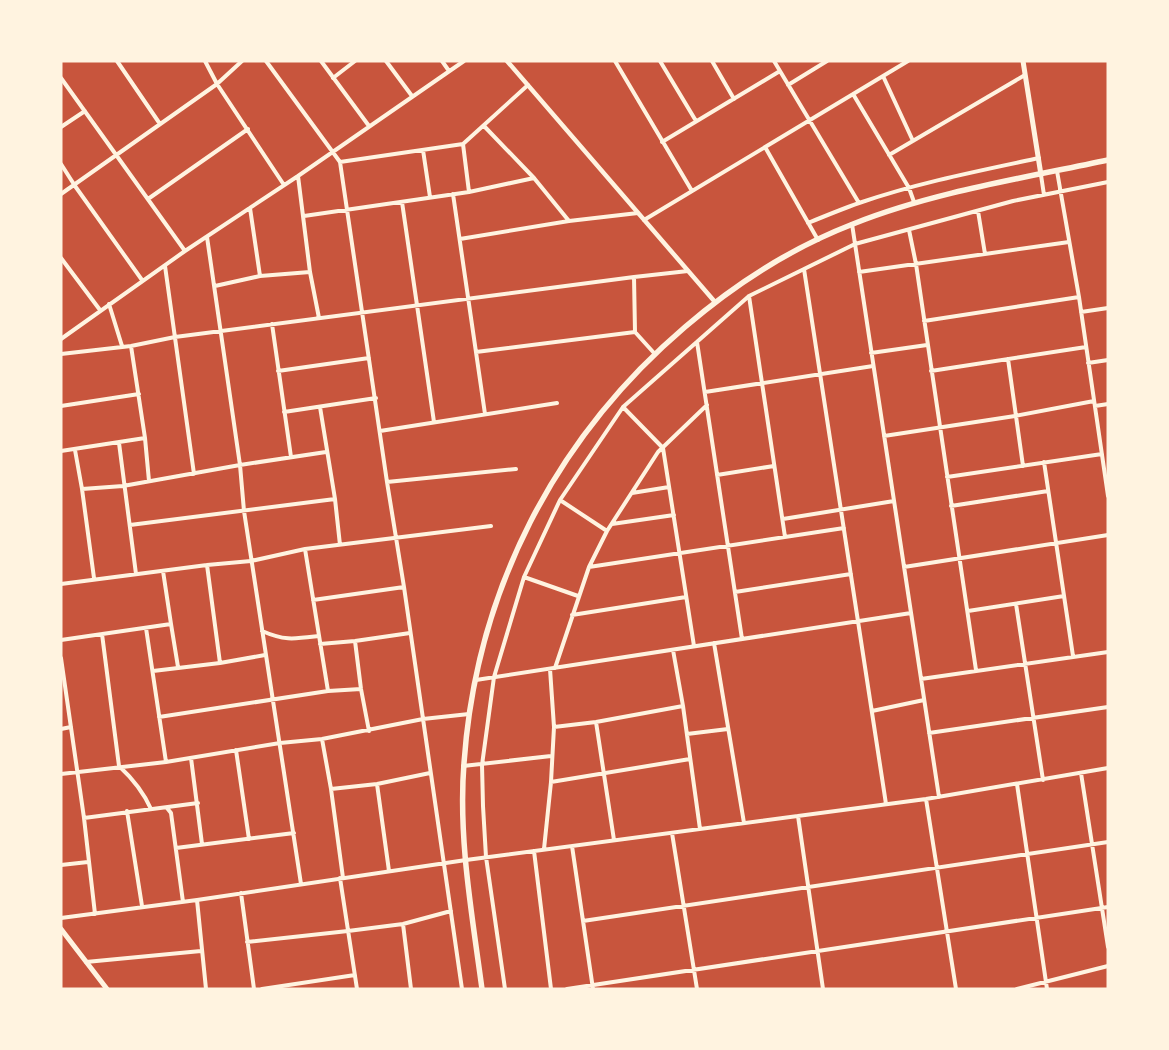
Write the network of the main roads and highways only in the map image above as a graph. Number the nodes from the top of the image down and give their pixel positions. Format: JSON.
{"nodes":[{"id":1,"x":1023,"y":61,"type":"edge"},
{"id":2,"x":1108,"y":160,"type":"edge"},
{"id":3,"x":1041,"y":175,"type":"junction"},
{"id":4,"x":61,"y":929,"type":"edge"},
{"id":5,"x":107,"y":989,"type":"edge"},
{"id":6,"x":482,"y":989,"type":"edge"}],
"edges":[{"from":1,"to":3,"type":"main road"},
{"from":2,"to":3,"type":"main road"},
{"from":3,"to":6,"type":"main road"},
{"from":4,"to":5,"type":"main road"}]}
